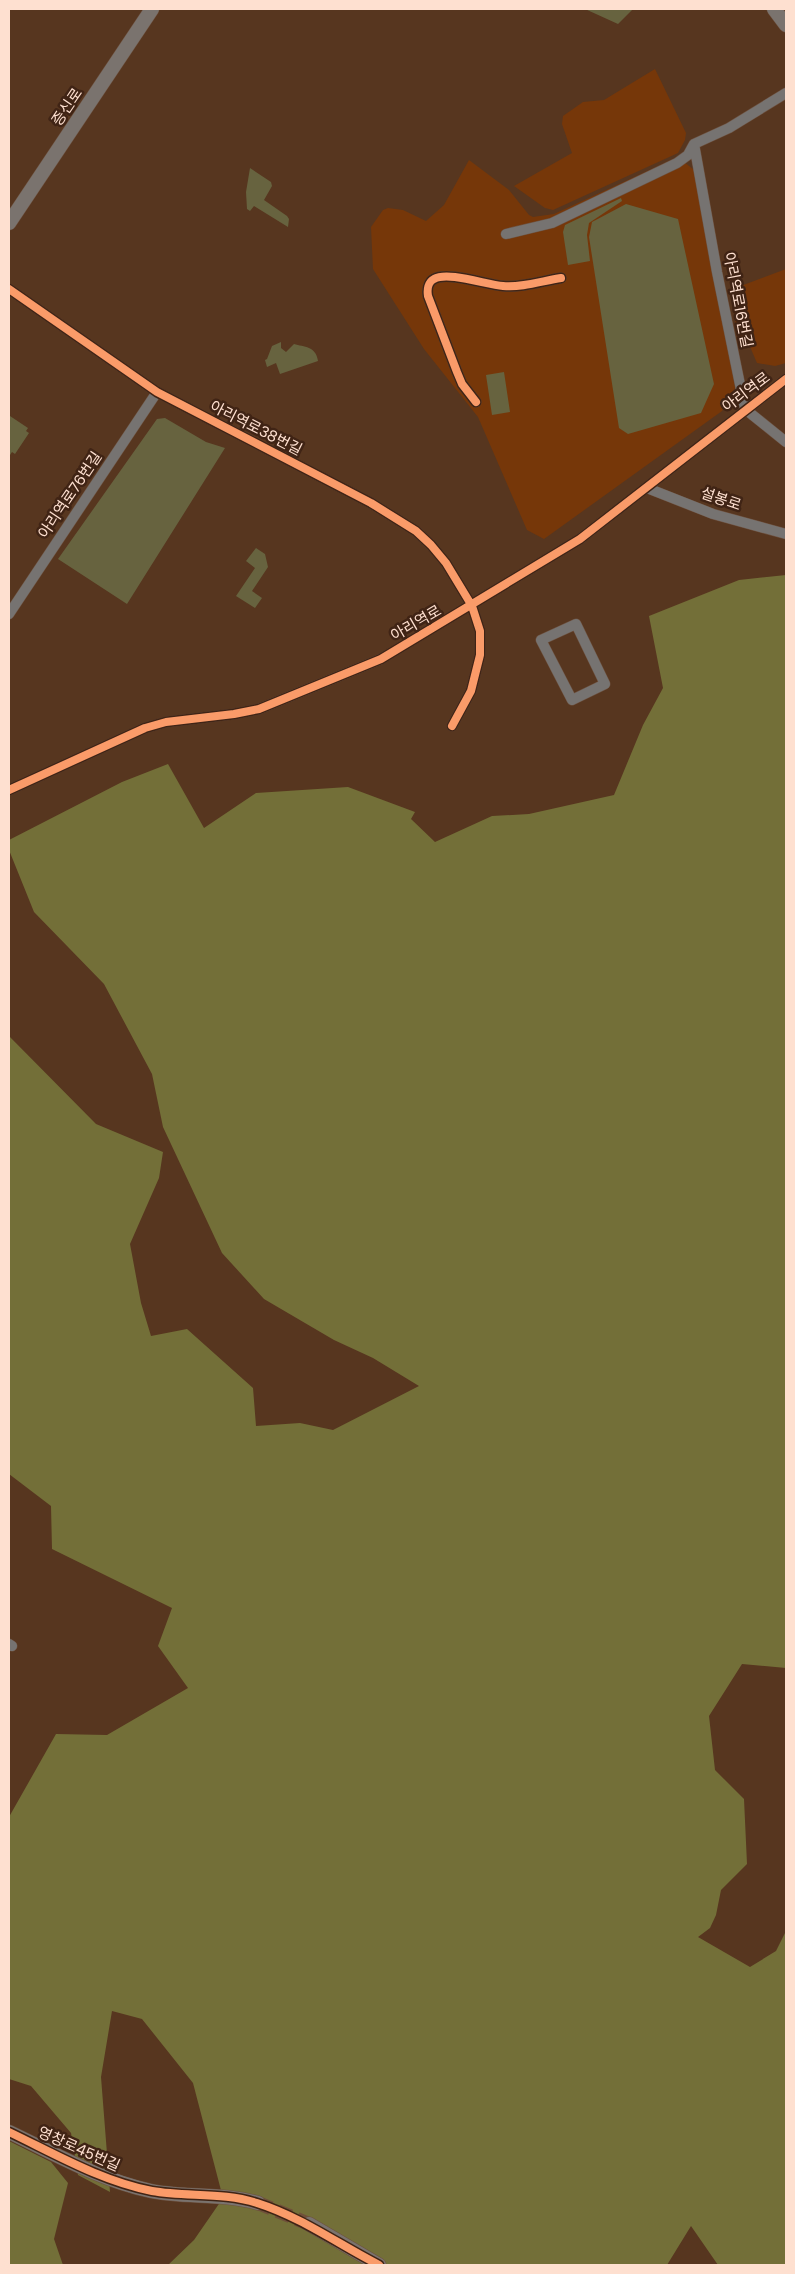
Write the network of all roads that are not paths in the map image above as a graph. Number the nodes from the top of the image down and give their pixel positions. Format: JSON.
{"nodes":[{"id":1,"x":152,"y":9,"type":"edge"},
{"id":2,"x":774,"y":9,"type":"edge"},
{"id":3,"x":786,"y":24,"type":"edge"},
{"id":4,"x":786,"y":93,"type":"edge"},
{"id":5,"x":694,"y":144,"type":"junction"},
{"id":6,"x":9,"y":223,"type":"edge"},
{"id":7,"x":506,"y":234,"type":"dead end"},
{"id":8,"x":561,"y":278,"type":"dead end"},
{"id":9,"x":9,"y":289,"type":"edge"},
{"id":10,"x":786,"y":379,"type":"edge"},
{"id":11,"x":157,"y":392,"type":"junction"},
{"id":12,"x":476,"y":402,"type":"dead end"},
{"id":13,"x":745,"y":409,"type":"junction"},
{"id":14,"x":786,"y":442,"type":"edge"},
{"id":15,"x":648,"y":488,"type":"junction"},
{"id":16,"x":786,"y":534,"type":"edge"},
{"id":17,"x":472,"y":606,"type":"junction"},
{"id":18,"x":9,"y":614,"type":"edge"},
{"id":19,"x":572,"y":700,"type":"joint"},
{"id":20,"x":452,"y":726,"type":"dead end"},
{"id":21,"x":9,"y":790,"type":"edge"},
{"id":22,"x":9,"y":2132,"type":"edge"},
{"id":23,"x":258,"y":2203,"type":"tunnel mouth"},
{"id":24,"x":309,"y":2224,"type":"tunnel mouth"},
{"id":25,"x":378,"y":2265,"type":"edge"}],
"edges":[{"from":1,"to":6,"type":"street","name":"증신로"},
{"from":2,"to":3,"type":"street"},
{"from":4,"to":5,"type":"street"},
{"from":5,"to":7,"type":"street"},
{"from":5,"to":13,"type":"street","name":"아리역로16번길"},
{"from":8,"to":12,"type":"street"},
{"from":9,"to":11,"type":"street","name":"아리역로38번길"},
{"from":10,"to":13,"type":"street","name":"아리역로"},
{"from":11,"to":17,"type":"street","name":"아리역로38번길"},
{"from":11,"to":18,"type":"street","name":"아리역로76번길"},
{"from":13,"to":14,"type":"street"},
{"from":13,"to":15,"type":"street","name":"아리역로"},
{"from":15,"to":16,"type":"street","name":"설봉로"},
{"from":15,"to":17,"type":"street","name":"아리역로"},
{"from":17,"to":20,"type":"street","name":"아리역로38번길"},
{"from":17,"to":21,"type":"street","name":"아리역로"},
{"from":19,"to":19,"type":"street"},
{"from":22,"to":23,"type":"street","name":"영창로45번길"},
{"from":24,"to":25,"type":"street"}]}
